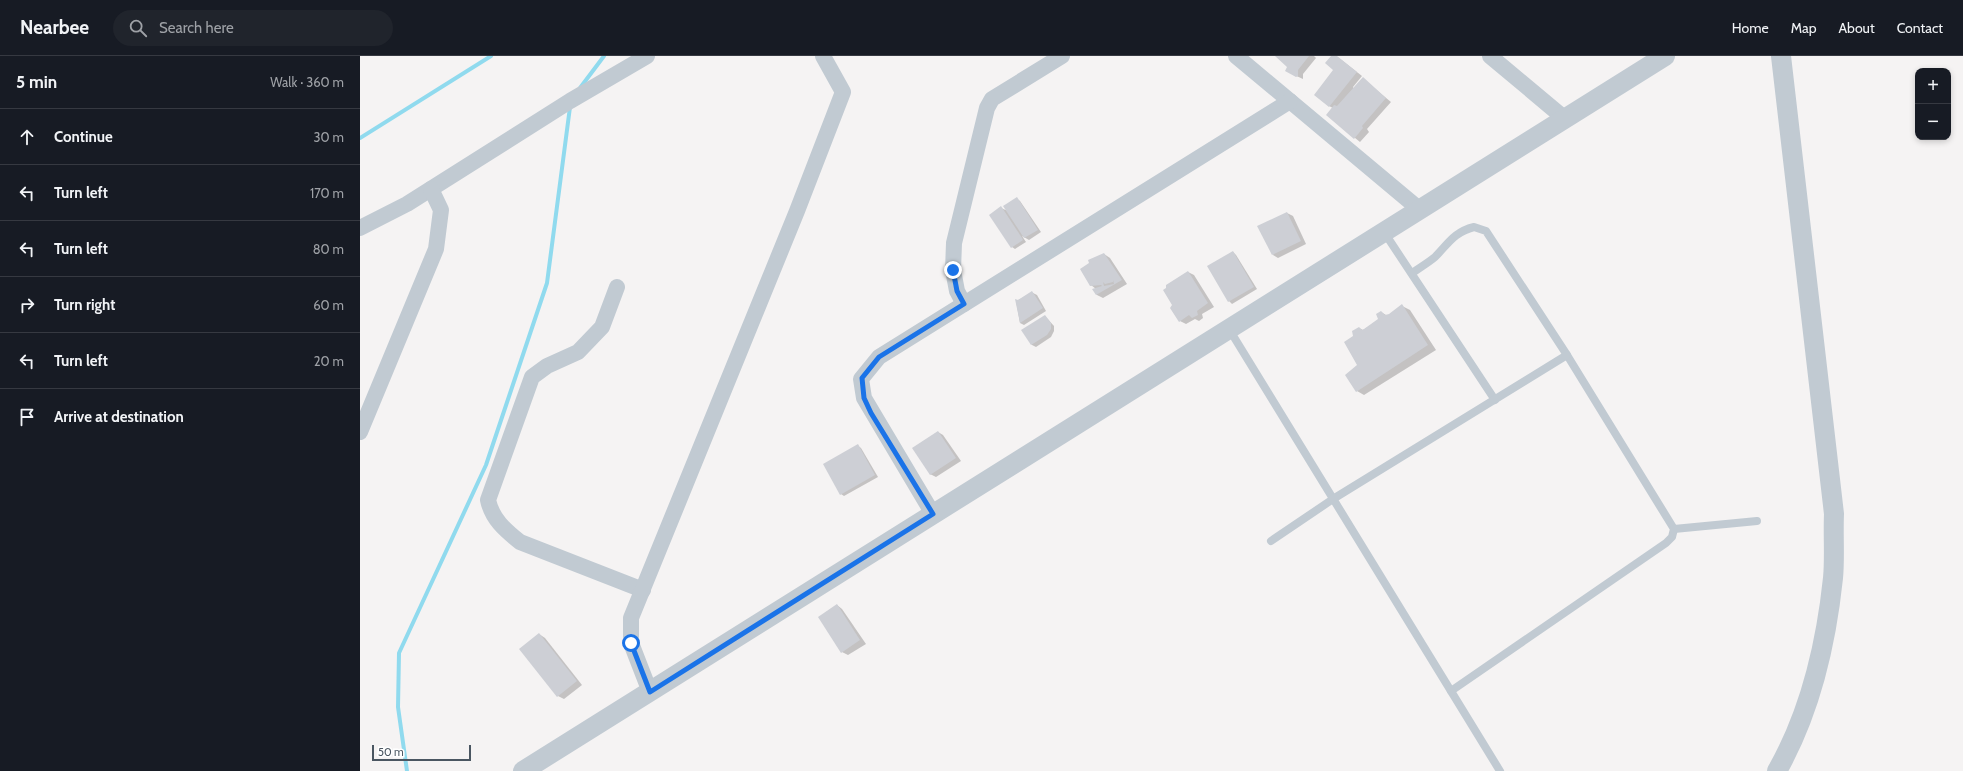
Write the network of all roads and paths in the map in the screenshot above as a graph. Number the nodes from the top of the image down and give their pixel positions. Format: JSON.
{"nodes":[{"id":1,"x":647,"y":56,"type":"edge"},
{"id":2,"x":824,"y":56,"type":"edge"},
{"id":3,"x":1062,"y":56,"type":"edge"},
{"id":4,"x":1236,"y":56,"type":"edge"},
{"id":5,"x":1490,"y":56,"type":"edge"},
{"id":6,"x":1665,"y":56,"type":"edge"},
{"id":7,"x":1781,"y":56,"type":"edge"},
{"id":8,"x":1290,"y":101,"type":"junction"},
{"id":9,"x":1564,"y":118,"type":"junction"},
{"id":10,"x":431,"y":189,"type":"junction"},
{"id":11,"x":1419,"y":209,"type":"junction"},
{"id":12,"x":360,"y":228,"type":"edge"},
{"id":13,"x":1384,"y":231,"type":"junction"},
{"id":14,"x":1412,"y":273,"type":"junction"},
{"id":15,"x":617,"y":287,"type":"dead end"},
{"id":16,"x":964,"y":304,"type":"junction"},
{"id":17,"x":1229,"y":328,"type":"junction"},
{"id":18,"x":1567,"y":355,"type":"junction"},
{"id":19,"x":1494,"y":400,"type":"junction"},
{"id":20,"x":360,"y":432,"type":"edge"},
{"id":21,"x":1334,"y":499,"type":"junction"},
{"id":22,"x":933,"y":514,"type":"junction"},
{"id":23,"x":1756,"y":522,"type":"dead end"},
{"id":24,"x":1674,"y":529,"type":"junction"},
{"id":25,"x":1271,"y":541,"type":"dead end"},
{"id":26,"x":643,"y":590,"type":"junction"},
{"id":27,"x":1451,"y":691,"type":"junction"},
{"id":28,"x":650,"y":692,"type":"junction"},
{"id":29,"x":523,"y":771,"type":"edge"},
{"id":30,"x":1500,"y":771,"type":"edge"},
{"id":31,"x":1777,"y":771,"type":"edge"}],
"edges":[{"from":1,"to":10,"type":"street"},
{"from":2,"to":26,"type":"street"},
{"from":3,"to":16,"type":"street"},
{"from":4,"to":8,"type":"street"},
{"from":5,"to":9,"type":"street"},
{"from":6,"to":9,"type":"street"},
{"from":7,"to":31,"type":"street"},
{"from":8,"to":11,"type":"street"},
{"from":8,"to":16,"type":"street"},
{"from":9,"to":11,"type":"street"},
{"from":10,"to":12,"type":"street"},
{"from":10,"to":20,"type":"street"},
{"from":11,"to":13,"type":"street"},
{"from":13,"to":14,"type":"lane"},
{"from":13,"to":17,"type":"street"},
{"from":14,"to":18,"type":"lane"},
{"from":14,"to":19,"type":"lane"},
{"from":15,"to":26,"type":"street"},
{"from":16,"to":22,"type":"street"},
{"from":17,"to":21,"type":"lane"},
{"from":17,"to":22,"type":"street"},
{"from":18,"to":19,"type":"lane"},
{"from":18,"to":24,"type":"lane"},
{"from":19,"to":21,"type":"lane"},
{"from":21,"to":25,"type":"lane"},
{"from":21,"to":27,"type":"lane"},
{"from":22,"to":28,"type":"street"},
{"from":23,"to":24,"type":"lane"},
{"from":24,"to":27,"type":"lane"},
{"from":26,"to":28,"type":"street"},
{"from":27,"to":30,"type":"lane"},
{"from":28,"to":29,"type":"street"}]}
